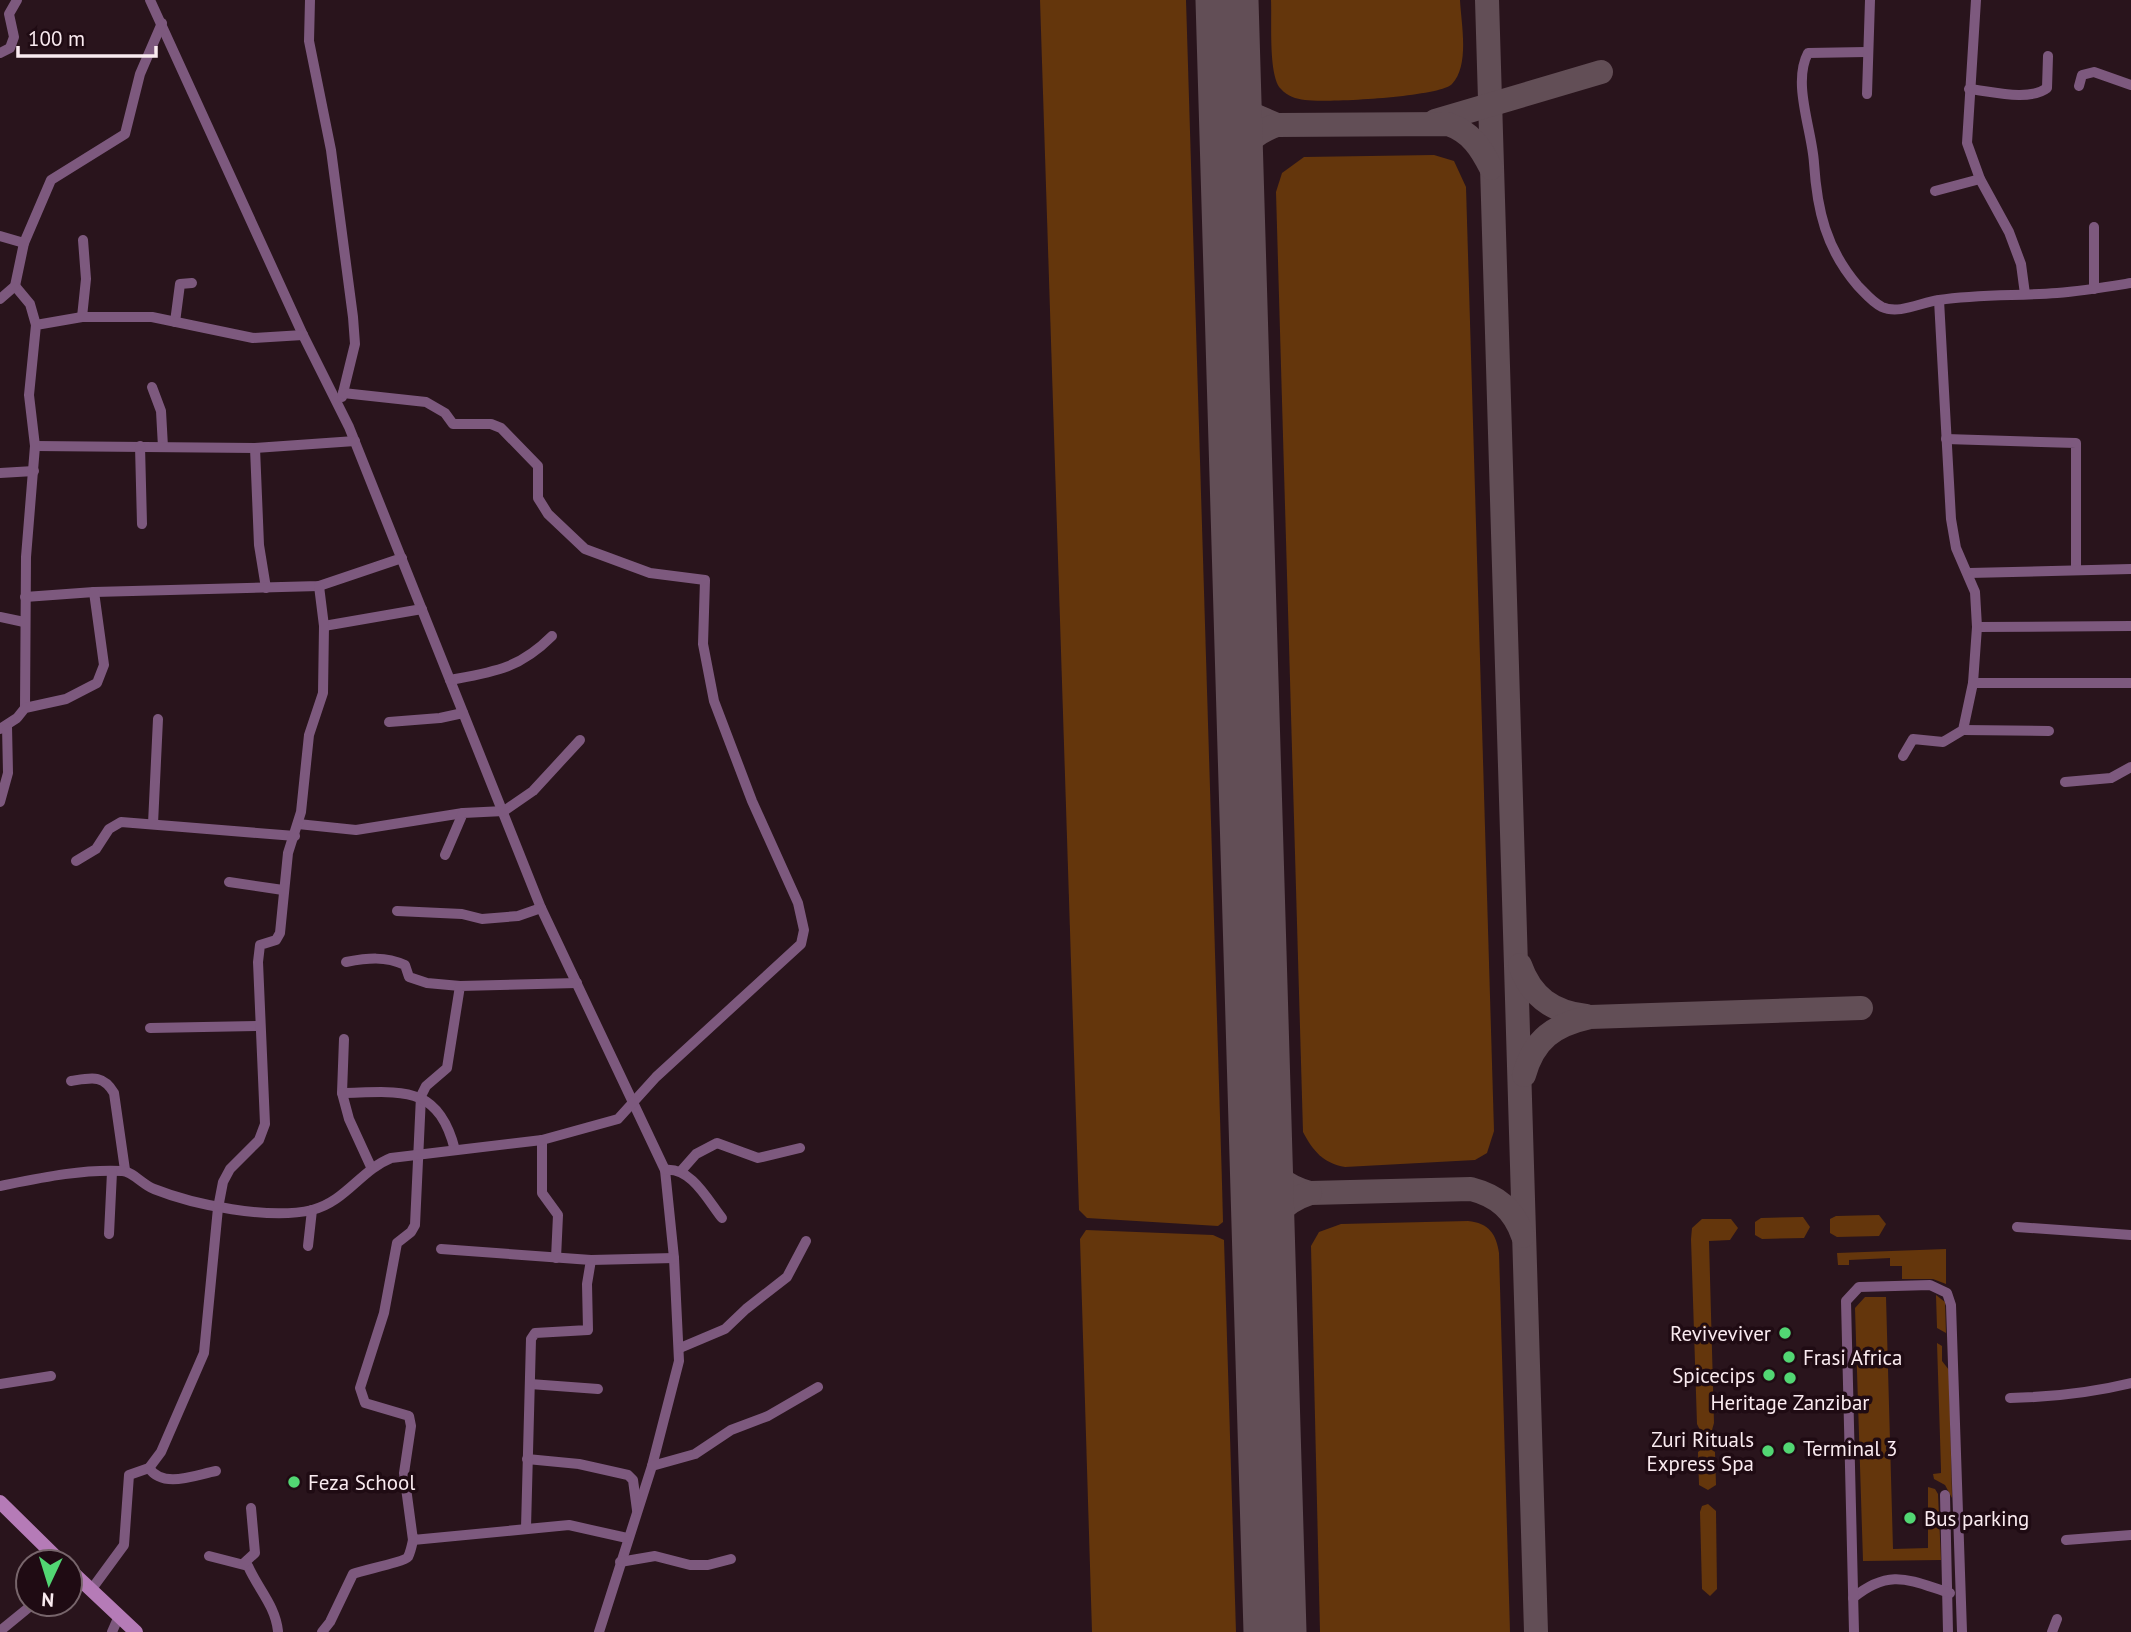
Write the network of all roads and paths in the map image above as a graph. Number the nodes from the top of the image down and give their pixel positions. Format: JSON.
{"nodes":[{"id":1,"x":17,"y":0,"type":"edge"},
{"id":2,"x":150,"y":0,"type":"edge"},
{"id":3,"x":310,"y":0,"type":"edge"},
{"id":4,"x":1870,"y":0,"type":"edge"},
{"id":5,"x":1976,"y":0,"type":"edge"},
{"id":6,"x":162,"y":23,"type":"junction"},
{"id":7,"x":1866,"y":52,"type":"junction"},
{"id":8,"x":0,"y":53,"type":"edge"},
{"id":9,"x":2048,"y":56,"type":"dead end"},
{"id":10,"x":2080,"y":86,"type":"dead end"},
{"id":11,"x":2131,"y":86,"type":"edge"},
{"id":12,"x":1969,"y":89,"type":"junction"},
{"id":13,"x":1867,"y":94,"type":"dead end"},
{"id":14,"x":1980,"y":179,"type":"junction"},
{"id":15,"x":1935,"y":191,"type":"dead end"},
{"id":16,"x":2094,"y":227,"type":"dead end"},
{"id":17,"x":0,"y":236,"type":"edge"},
{"id":18,"x":83,"y":240,"type":"dead end"},
{"id":19,"x":24,"y":243,"type":"junction"},
{"id":20,"x":192,"y":283,"type":"dead end"},
{"id":21,"x":2131,"y":283,"type":"edge"},
{"id":22,"x":15,"y":286,"type":"junction"},
{"id":23,"x":2094,"y":289,"type":"junction"},
{"id":24,"x":2025,"y":294,"type":"junction"},
{"id":25,"x":0,"y":299,"type":"edge"},
{"id":26,"x":1939,"y":300,"type":"junction"},
{"id":27,"x":82,"y":317,"type":"junction"},
{"id":28,"x":175,"y":322,"type":"junction"},
{"id":29,"x":36,"y":325,"type":"junction"},
{"id":30,"x":303,"y":335,"type":"junction"},
{"id":31,"x":152,"y":387,"type":"dead end"},
{"id":32,"x":343,"y":393,"type":"junction"},
{"id":33,"x":339,"y":405,"type":"junction"},
{"id":34,"x":1946,"y":439,"type":"junction"},
{"id":35,"x":355,"y":441,"type":"junction"},
{"id":36,"x":35,"y":446,"type":"junction"},
{"id":37,"x":140,"y":446,"type":"junction"},
{"id":38,"x":163,"y":447,"type":"junction"},
{"id":39,"x":255,"y":448,"type":"junction"},
{"id":40,"x":34,"y":471,"type":"junction"},
{"id":41,"x":0,"y":473,"type":"edge"},
{"id":42,"x":142,"y":524,"type":"dead end"},
{"id":43,"x":402,"y":558,"type":"junction"},
{"id":44,"x":2131,"y":569,"type":"edge"},
{"id":45,"x":2076,"y":570,"type":"junction"},
{"id":46,"x":1969,"y":573,"type":"junction"},
{"id":47,"x":319,"y":586,"type":"junction"},
{"id":48,"x":266,"y":587,"type":"junction"},
{"id":49,"x":94,"y":592,"type":"junction"},
{"id":50,"x":25,"y":597,"type":"junction"},
{"id":51,"x":422,"y":609,"type":"junction"},
{"id":52,"x":0,"y":617,"type":"edge"},
{"id":53,"x":24,"y":622,"type":"junction"},
{"id":54,"x":324,"y":626,"type":"junction"},
{"id":55,"x":2131,"y":626,"type":"edge"},
{"id":56,"x":1977,"y":627,"type":"junction"},
{"id":57,"x":552,"y":636,"type":"dead end"},
{"id":58,"x":450,"y":680,"type":"junction"},
{"id":59,"x":1973,"y":683,"type":"junction"},
{"id":60,"x":2131,"y":683,"type":"edge"},
{"id":61,"x":25,"y":708,"type":"junction"},
{"id":62,"x":463,"y":713,"type":"junction"},
{"id":63,"x":158,"y":719,"type":"dead end"},
{"id":64,"x":389,"y":722,"type":"dead end"},
{"id":65,"x":3,"y":727,"type":"edge"},
{"id":66,"x":1963,"y":730,"type":"junction"},
{"id":67,"x":2049,"y":731,"type":"dead end"},
{"id":68,"x":580,"y":740,"type":"dead end"},
{"id":69,"x":1903,"y":756,"type":"dead end"},
{"id":70,"x":2131,"y":767,"type":"edge"},
{"id":71,"x":2065,"y":782,"type":"dead end"},
{"id":72,"x":0,"y":802,"type":"edge"},
{"id":73,"x":504,"y":811,"type":"junction"},
{"id":74,"x":463,"y":813,"type":"junction"},
{"id":75,"x":153,"y":824,"type":"junction"},
{"id":76,"x":298,"y":824,"type":"junction"},
{"id":77,"x":295,"y":836,"type":"junction"},
{"id":78,"x":445,"y":855,"type":"dead end"},
{"id":79,"x":76,"y":861,"type":"dead end"},
{"id":80,"x":229,"y":882,"type":"dead end"},
{"id":81,"x":283,"y":890,"type":"junction"},
{"id":82,"x":541,"y":908,"type":"junction"},
{"id":83,"x":397,"y":911,"type":"dead end"},
{"id":84,"x":346,"y":961,"type":"dead end"},
{"id":85,"x":576,"y":984,"type":"junction"},
{"id":86,"x":460,"y":986,"type":"junction"},
{"id":87,"x":260,"y":1026,"type":"junction"},
{"id":88,"x":150,"y":1028,"type":"dead end"},
{"id":89,"x":344,"y":1039,"type":"dead end"},
{"id":90,"x":71,"y":1081,"type":"dead end"},
{"id":91,"x":342,"y":1093,"type":"junction"},
{"id":92,"x":421,"y":1096,"type":"junction"},
{"id":93,"x":631,"y":1104,"type":"junction"},
{"id":94,"x":542,"y":1140,"type":"junction"},
{"id":95,"x":800,"y":1148,"type":"dead end"},
{"id":96,"x":454,"y":1150,"type":"junction"},
{"id":97,"x":417,"y":1155,"type":"junction"},
{"id":98,"x":371,"y":1167,"type":"junction"},
{"id":99,"x":125,"y":1170,"type":"junction"},
{"id":100,"x":664,"y":1170,"type":"junction"},
{"id":101,"x":681,"y":1171,"type":"junction"},
{"id":102,"x":112,"y":1172,"type":"junction"},
{"id":103,"x":0,"y":1186,"type":"edge"},
{"id":104,"x":218,"y":1208,"type":"junction"},
{"id":105,"x":312,"y":1210,"type":"junction"},
{"id":106,"x":722,"y":1218,"type":"dead end"},
{"id":107,"x":2017,"y":1227,"type":"dead end"},
{"id":108,"x":109,"y":1234,"type":"dead end"},
{"id":109,"x":2131,"y":1235,"type":"edge"},
{"id":110,"x":806,"y":1241,"type":"dead end"},
{"id":111,"x":307,"y":1245,"type":"dead end"},
{"id":112,"x":441,"y":1249,"type":"dead end"},
{"id":113,"x":556,"y":1258,"type":"junction"},
{"id":114,"x":674,"y":1258,"type":"junction"},
{"id":115,"x":591,"y":1260,"type":"junction"},
{"id":116,"x":680,"y":1348,"type":"junction"},
{"id":117,"x":51,"y":1376,"type":"dead end"},
{"id":118,"x":2131,"y":1383,"type":"edge"},
{"id":119,"x":0,"y":1384,"type":"edge"},
{"id":120,"x":530,"y":1384,"type":"junction"},
{"id":121,"x":818,"y":1387,"type":"dead end"},
{"id":122,"x":598,"y":1390,"type":"dead end"},
{"id":123,"x":2010,"y":1398,"type":"dead end"},
{"id":124,"x":527,"y":1459,"type":"junction"},
{"id":125,"x":652,"y":1466,"type":"junction"},
{"id":126,"x":149,"y":1468,"type":"junction"},
{"id":127,"x":216,"y":1471,"type":"dead end"},
{"id":128,"x":1945,"y":1495,"type":"dead end"},
{"id":129,"x":0,"y":1502,"type":"edge"},
{"id":130,"x":251,"y":1508,"type":"dead end"},
{"id":131,"x":637,"y":1512,"type":"junction"},
{"id":132,"x":526,"y":1528,"type":"junction"},
{"id":133,"x":2131,"y":1535,"type":"edge"},
{"id":134,"x":627,"y":1538,"type":"junction"},
{"id":135,"x":413,"y":1540,"type":"junction"},
{"id":136,"x":2066,"y":1540,"type":"dead end"},
{"id":137,"x":47,"y":1548,"type":"edge"},
{"id":138,"x":209,"y":1556,"type":"dead end"},
{"id":139,"x":731,"y":1559,"type":"dead end"},
{"id":140,"x":620,"y":1562,"type":"junction"},
{"id":141,"x":243,"y":1564,"type":"junction"},
{"id":142,"x":84,"y":1583,"type":"edge"},
{"id":143,"x":91,"y":1590,"type":"junction"},
{"id":144,"x":1947,"y":1592,"type":"junction"},
{"id":145,"x":1961,"y":1592,"type":"junction"},
{"id":146,"x":1853,"y":1598,"type":"junction"},
{"id":147,"x":119,"y":1616,"type":"junction"},
{"id":148,"x":16,"y":1618,"type":"edge"},
{"id":149,"x":2057,"y":1619,"type":"dead end"},
{"id":150,"x":0,"y":1631,"type":"edge"},
{"id":151,"x":112,"y":1632,"type":"edge"},
{"id":152,"x":136,"y":1632,"type":"edge"},
{"id":153,"x":280,"y":1632,"type":"edge"},
{"id":154,"x":322,"y":1632,"type":"edge"},
{"id":155,"x":600,"y":1632,"type":"edge"},
{"id":156,"x":1854,"y":1632,"type":"edge"},
{"id":157,"x":1948,"y":1632,"type":"edge"},
{"id":158,"x":1962,"y":1632,"type":"edge"},
{"id":159,"x":2052,"y":1632,"type":"edge"}],
"edges":[{"from":1,"to":8,"type":"street"},
{"from":2,"to":6,"type":"street"},
{"from":3,"to":32,"type":"street"},
{"from":4,"to":7,"type":"street"},
{"from":5,"to":12,"type":"street"},
{"from":6,"to":19,"type":"street"},
{"from":6,"to":30,"type":"street"},
{"from":7,"to":13,"type":"street"},
{"from":7,"to":26,"type":"street"},
{"from":9,"to":12,"type":"street"},
{"from":10,"to":11,"type":"street"},
{"from":12,"to":14,"type":"street"},
{"from":14,"to":15,"type":"street"},
{"from":14,"to":24,"type":"street"},
{"from":16,"to":23,"type":"street"},
{"from":17,"to":19,"type":"street"},
{"from":18,"to":27,"type":"street"},
{"from":19,"to":22,"type":"street"},
{"from":20,"to":28,"type":"street"},
{"from":21,"to":23,"type":"street"},
{"from":22,"to":25,"type":"street"},
{"from":22,"to":29,"type":"street"},
{"from":23,"to":24,"type":"street"},
{"from":24,"to":26,"type":"street"},
{"from":26,"to":34,"type":"street"},
{"from":27,"to":28,"type":"street"},
{"from":27,"to":29,"type":"street"},
{"from":28,"to":30,"type":"street"},
{"from":29,"to":36,"type":"street"},
{"from":30,"to":33,"type":"street"},
{"from":31,"to":38,"type":"street"},
{"from":32,"to":33,"type":"street"},
{"from":32,"to":93,"type":"street"},
{"from":33,"to":35,"type":"street"},
{"from":34,"to":45,"type":"street"},
{"from":34,"to":46,"type":"street"},
{"from":35,"to":39,"type":"street"},
{"from":35,"to":43,"type":"street"},
{"from":36,"to":37,"type":"street"},
{"from":36,"to":40,"type":"street"},
{"from":37,"to":38,"type":"street"},
{"from":37,"to":42,"type":"street"},
{"from":38,"to":39,"type":"street"},
{"from":39,"to":48,"type":"street"},
{"from":40,"to":41,"type":"street"},
{"from":40,"to":50,"type":"street"},
{"from":43,"to":47,"type":"street"},
{"from":43,"to":51,"type":"street"},
{"from":44,"to":45,"type":"street"},
{"from":45,"to":46,"type":"street"},
{"from":46,"to":56,"type":"street"},
{"from":47,"to":48,"type":"street"},
{"from":47,"to":54,"type":"street"},
{"from":48,"to":49,"type":"street"},
{"from":49,"to":50,"type":"street"},
{"from":49,"to":61,"type":"street"},
{"from":50,"to":53,"type":"street"},
{"from":51,"to":54,"type":"street"},
{"from":51,"to":58,"type":"street"},
{"from":52,"to":53,"type":"street"},
{"from":53,"to":61,"type":"street"},
{"from":54,"to":76,"type":"street"},
{"from":55,"to":56,"type":"street"},
{"from":56,"to":59,"type":"street"},
{"from":57,"to":58,"type":"street"},
{"from":58,"to":62,"type":"street"},
{"from":59,"to":60,"type":"street"},
{"from":59,"to":66,"type":"street"},
{"from":61,"to":65,"type":"street"},
{"from":62,"to":64,"type":"street"},
{"from":62,"to":73,"type":"street"},
{"from":63,"to":75,"type":"street"},
{"from":65,"to":72,"type":"street"},
{"from":66,"to":67,"type":"street"},
{"from":66,"to":69,"type":"street"},
{"from":68,"to":73,"type":"street"},
{"from":70,"to":71,"type":"street"},
{"from":73,"to":74,"type":"street"},
{"from":73,"to":82,"type":"street"},
{"from":74,"to":76,"type":"street"},
{"from":74,"to":78,"type":"street"},
{"from":75,"to":77,"type":"street"},
{"from":75,"to":79,"type":"street"},
{"from":76,"to":77,"type":"street"},
{"from":77,"to":81,"type":"street"},
{"from":80,"to":81,"type":"street"},
{"from":81,"to":87,"type":"street"},
{"from":82,"to":83,"type":"street"},
{"from":82,"to":85,"type":"street"},
{"from":84,"to":86,"type":"street"},
{"from":85,"to":86,"type":"street"},
{"from":85,"to":93,"type":"street"},
{"from":86,"to":92,"type":"street"},
{"from":87,"to":88,"type":"street"},
{"from":87,"to":104,"type":"street"},
{"from":89,"to":91,"type":"street"},
{"from":90,"to":99,"type":"street"},
{"from":91,"to":92,"type":"street"},
{"from":91,"to":98,"type":"street"},
{"from":92,"to":96,"type":"street"},
{"from":92,"to":97,"type":"street"},
{"from":93,"to":94,"type":"street"},
{"from":93,"to":100,"type":"street"},
{"from":94,"to":96,"type":"street"},
{"from":94,"to":113,"type":"street"},
{"from":95,"to":101,"type":"street"},
{"from":96,"to":97,"type":"street"},
{"from":97,"to":98,"type":"street"},
{"from":97,"to":135,"type":"street"},
{"from":98,"to":105,"type":"street"},
{"from":99,"to":102,"type":"street"},
{"from":99,"to":104,"type":"street"},
{"from":100,"to":101,"type":"street"},
{"from":100,"to":114,"type":"street"},
{"from":101,"to":106,"type":"street"},
{"from":102,"to":103,"type":"street"},
{"from":102,"to":108,"type":"street"},
{"from":104,"to":105,"type":"street"},
{"from":104,"to":126,"type":"street"},
{"from":105,"to":111,"type":"street"},
{"from":107,"to":109,"type":"street"},
{"from":110,"to":116,"type":"street"},
{"from":112,"to":113,"type":"street"},
{"from":113,"to":115,"type":"street"},
{"from":114,"to":115,"type":"street"},
{"from":114,"to":116,"type":"street"},
{"from":115,"to":120,"type":"street"},
{"from":116,"to":125,"type":"street"},
{"from":117,"to":119,"type":"street"},
{"from":118,"to":123,"type":"street"},
{"from":120,"to":122,"type":"street"},
{"from":120,"to":124,"type":"street"},
{"from":121,"to":125,"type":"street"},
{"from":124,"to":131,"type":"street"},
{"from":124,"to":132,"type":"street"},
{"from":125,"to":131,"type":"street"},
{"from":126,"to":127,"type":"street"},
{"from":126,"to":143,"type":"street"},
{"from":128,"to":144,"type":"street"},
{"from":129,"to":137,"type":"main road"},
{"from":130,"to":141,"type":"street"},
{"from":131,"to":134,"type":"street"},
{"from":132,"to":134,"type":"street"},
{"from":132,"to":135,"type":"street"},
{"from":133,"to":136,"type":"street"},
{"from":134,"to":140,"type":"street"},
{"from":135,"to":154,"type":"street"},
{"from":138,"to":141,"type":"street"},
{"from":139,"to":140,"type":"street"},
{"from":140,"to":155,"type":"street"},
{"from":141,"to":153,"type":"street"},
{"from":142,"to":143,"type":"main road"},
{"from":143,"to":147,"type":"main road"},
{"from":144,"to":145,"type":"street"},
{"from":144,"to":146,"type":"street"},
{"from":144,"to":157,"type":"street"},
{"from":145,"to":146,"type":"street"},
{"from":145,"to":158,"type":"street"},
{"from":146,"to":156,"type":"street"},
{"from":147,"to":151,"type":"street"},
{"from":147,"to":152,"type":"main road"},
{"from":148,"to":150,"type":"street"},
{"from":149,"to":159,"type":"street"}]}
